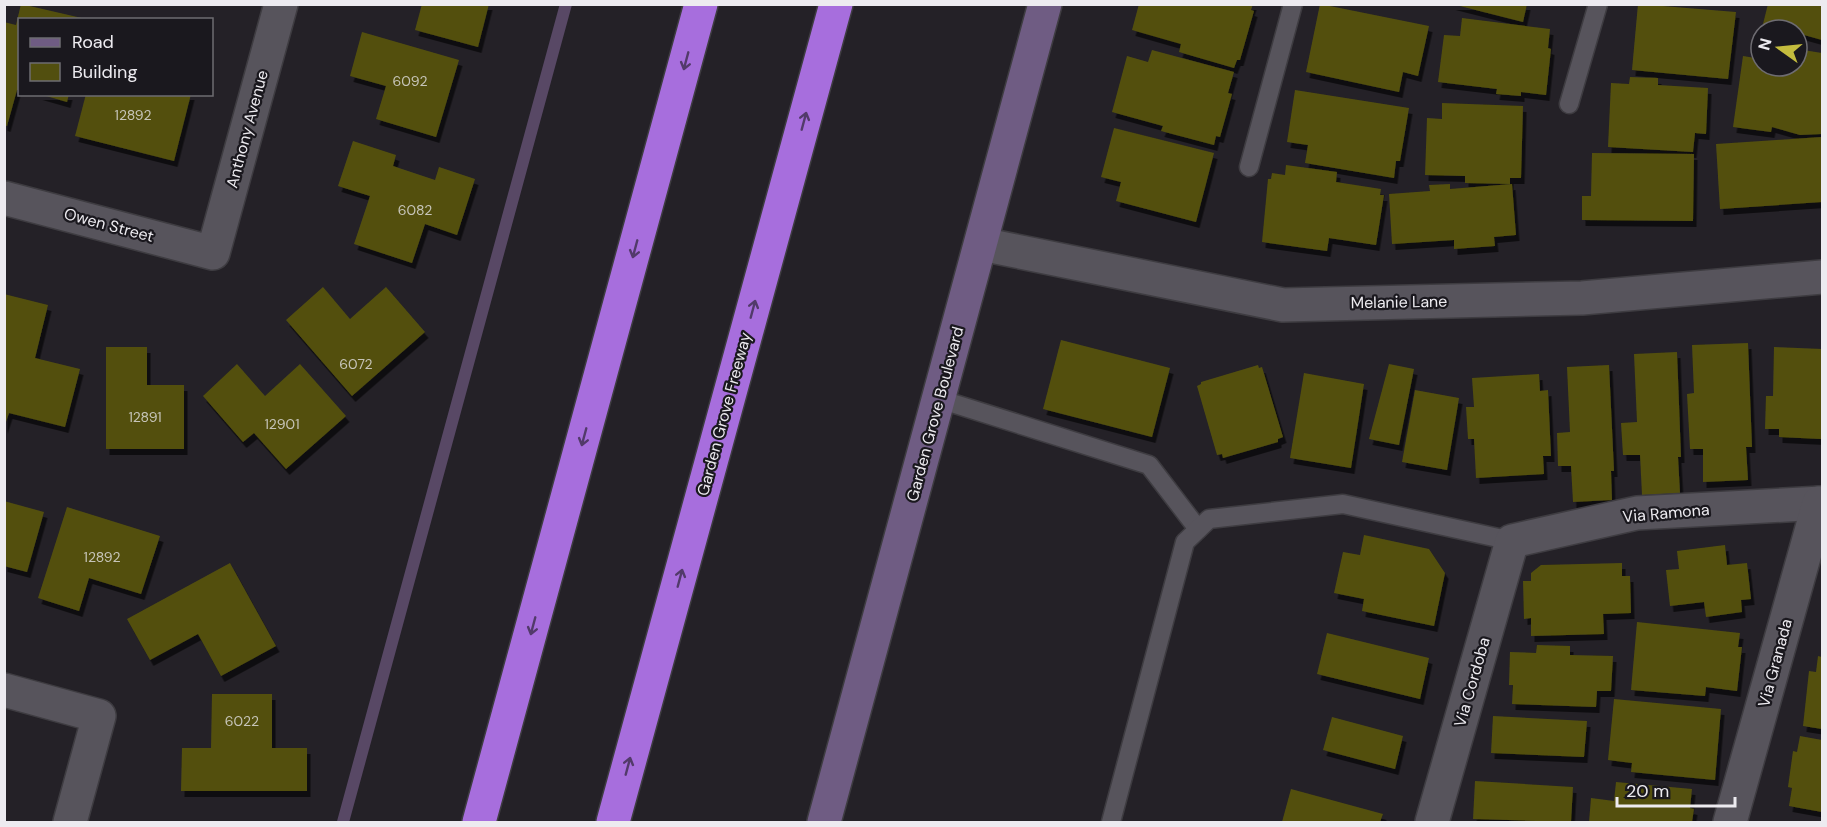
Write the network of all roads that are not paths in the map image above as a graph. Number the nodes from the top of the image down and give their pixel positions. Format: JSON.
{"nodes":[{"id":1,"x":281,"y":4,"type":"edge"},
{"id":2,"x":701,"y":4,"type":"edge"},
{"id":3,"x":836,"y":4,"type":"edge"},
{"id":4,"x":1045,"y":4,"type":"edge"},
{"id":5,"x":1293,"y":4,"type":"edge"},
{"id":6,"x":1598,"y":4,"type":"edge"},
{"id":7,"x":1569,"y":104,"type":"dead end"},
{"id":8,"x":1249,"y":167,"type":"dead end"},
{"id":9,"x":4,"y":198,"type":"edge"},
{"id":10,"x":981,"y":244,"type":"junction"},
{"id":11,"x":213,"y":253,"type":"joint"},
{"id":12,"x":1822,"y":277,"type":"edge"},
{"id":13,"x":939,"y":399,"type":"junction"},
{"id":14,"x":1821,"y":503,"type":"edge"},
{"id":15,"x":1198,"y":529,"type":"junction"},
{"id":16,"x":1512,"y":541,"type":"junction"},
{"id":17,"x":4,"y":690,"type":"edge"},
{"id":18,"x":70,"y":822,"type":"edge"},
{"id":19,"x":479,"y":822,"type":"edge"},
{"id":20,"x":613,"y":822,"type":"edge"},
{"id":21,"x":824,"y":822,"type":"edge"},
{"id":22,"x":1111,"y":822,"type":"edge"},
{"id":23,"x":1432,"y":822,"type":"edge"},
{"id":24,"x":1730,"y":822,"type":"edge"}],
"edges":[{"from":1,"to":11,"type":"street","name":"Anthony Avenue"},
{"from":2,"to":19,"type":"highway","one_way":true},
{"from":20,"to":3,"type":"highway","name":"Garden Grove Freeway","one_way":true},
{"from":4,"to":10,"type":"main road","name":"Garden Grove Boulevard"},
{"from":5,"to":8,"type":"lane"},
{"from":6,"to":7,"type":"lane"},
{"from":9,"to":11,"type":"street","name":"Owen Street"},
{"from":10,"to":12,"type":"street","name":"Melanie Lane"},
{"from":10,"to":13,"type":"main road","name":"Garden Grove Boulevard"},
{"from":13,"to":15,"type":"lane"},
{"from":13,"to":21,"type":"main road","name":"Garden Grove Boulevard"},
{"from":14,"to":16,"type":"street","name":"Via Ramona"},
{"from":14,"to":24,"type":"street","name":"Via Granada"},
{"from":15,"to":16,"type":"lane"},
{"from":15,"to":22,"type":"lane"},
{"from":16,"to":23,"type":"street","name":"Via Cordoba"},
{"from":17,"to":18,"type":"street"}]}
